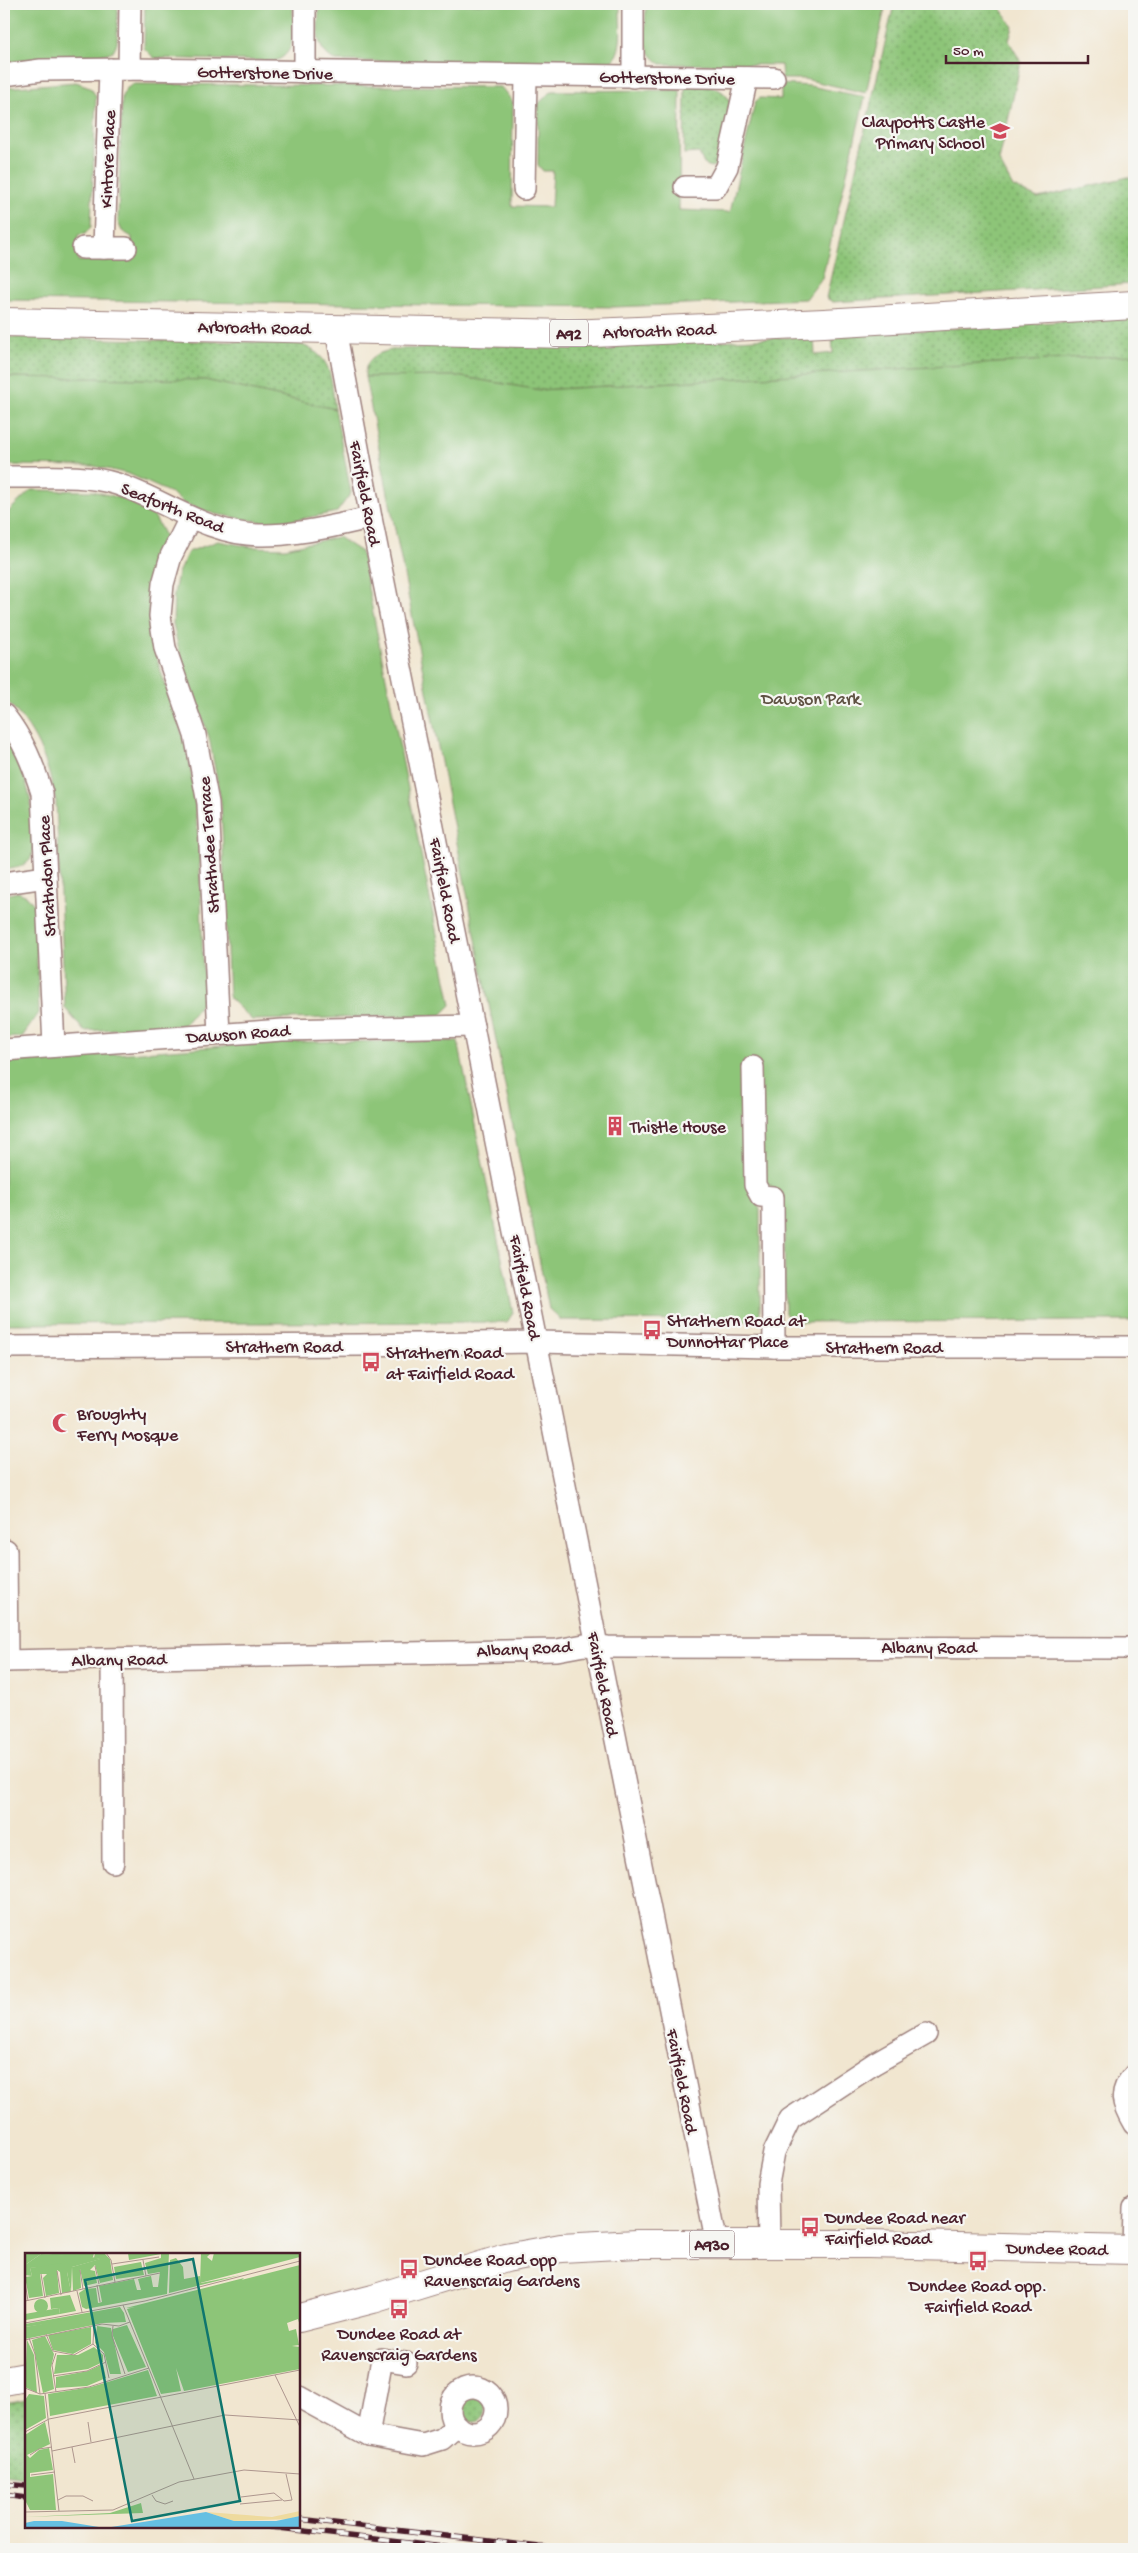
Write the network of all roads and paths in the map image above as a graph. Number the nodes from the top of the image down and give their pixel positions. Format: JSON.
{"nodes":[{"id":1,"x":130,"y":4,"type":"edge"},
{"id":2,"x":306,"y":4,"type":"edge"},
{"id":3,"x":633,"y":4,"type":"edge"},
{"id":4,"x":119,"y":69,"type":"junction"},
{"id":5,"x":305,"y":72,"type":"junction"},
{"id":6,"x":4,"y":75,"type":"edge"},
{"id":7,"x":526,"y":76,"type":"junction"},
{"id":8,"x":633,"y":77,"type":"junction"},
{"id":9,"x":747,"y":78,"type":"junction"},
{"id":10,"x":774,"y":78,"type":"dead end"},
{"id":11,"x":685,"y":187,"type":"dead end"},
{"id":12,"x":524,"y":190,"type":"dead end"},
{"id":13,"x":83,"y":248,"type":"dead end"},
{"id":14,"x":104,"y":248,"type":"junction"},
{"id":15,"x":126,"y":248,"type":"dead end"},
{"id":16,"x":1134,"y":306,"type":"edge"},
{"id":17,"x":4,"y":322,"type":"edge"},
{"id":18,"x":336,"y":329,"type":"junction"},
{"id":19,"x":4,"y":477,"type":"edge"},
{"id":20,"x":190,"y":518,"type":"junction"},
{"id":21,"x":371,"y":518,"type":"junction"},
{"id":22,"x":4,"y":715,"type":"edge"},
{"id":23,"x":46,"y":877,"type":"junction"},
{"id":24,"x":4,"y":882,"type":"edge"},
{"id":25,"x":473,"y":1026,"type":"junction"},
{"id":26,"x":219,"y":1034,"type":"junction"},
{"id":27,"x":54,"y":1046,"type":"junction"},
{"id":28,"x":4,"y":1050,"type":"edge"},
{"id":29,"x":753,"y":1068,"type":"dead end"},
{"id":30,"x":537,"y":1342,"type":"junction"},
{"id":31,"x":4,"y":1347,"type":"edge"},
{"id":32,"x":774,"y":1347,"type":"junction"},
{"id":33,"x":1134,"y":1347,"type":"edge"},
{"id":34,"x":6,"y":1550,"type":"dead end"},
{"id":35,"x":596,"y":1646,"type":"junction"},
{"id":36,"x":1134,"y":1648,"type":"edge"},
{"id":37,"x":112,"y":1660,"type":"junction"},
{"id":38,"x":6,"y":1661,"type":"edge"},
{"id":39,"x":113,"y":1862,"type":"dead end"},
{"id":40,"x":926,"y":2034,"type":"dead end"},
{"id":41,"x":1134,"y":2075,"type":"edge"},
{"id":42,"x":1134,"y":2124,"type":"edge"},
{"id":43,"x":1134,"y":2208,"type":"edge"},
{"id":44,"x":716,"y":2244,"type":"junction"},
{"id":45,"x":769,"y":2244,"type":"junction"},
{"id":46,"x":1134,"y":2250,"type":"edge"},
{"id":47,"x":300,"y":2318,"type":"edge"},
{"id":48,"x":406,"y":2363,"type":"dead end"},
{"id":49,"x":25,"y":2377,"type":"edge"},
{"id":50,"x":4,"y":2381,"type":"edge"},
{"id":51,"x":300,"y":2398,"type":"edge"},
{"id":52,"x":457,"y":2426,"type":"dead end"},
{"id":53,"x":368,"y":2435,"type":"junction"}],
"edges":[{"from":1,"to":4,"type":"street","name":"Kintore Place"},
{"from":2,"to":5,"type":"street"},
{"from":3,"to":8,"type":"street"},
{"from":4,"to":5,"type":"street","name":"Gotterstone Drive"},
{"from":4,"to":6,"type":"street","name":"Gotterstone Drive"},
{"from":4,"to":14,"type":"street","name":"Kintore Place"},
{"from":5,"to":7,"type":"street","name":"Gotterstone Drive"},
{"from":7,"to":8,"type":"street","name":"Gotterstone Drive"},
{"from":7,"to":12,"type":"street"},
{"from":8,"to":9,"type":"street","name":"Gotterstone Drive"},
{"from":9,"to":10,"type":"street","name":"Gotterstone Drive"},
{"from":9,"to":11,"type":"street","name":"Gotterstone Drive"},
{"from":13,"to":14,"type":"street"},
{"from":14,"to":15,"type":"street"},
{"from":16,"to":18,"type":"main road","name":"Arbroath Road","number":"A92"},
{"from":17,"to":18,"type":"main road","name":"Arbroath Road","number":"A92"},
{"from":18,"to":21,"type":"street","name":"Fairfield Road"},
{"from":19,"to":20,"type":"street","name":"Seaforth Road"},
{"from":20,"to":21,"type":"street","name":"Seaforth Road"},
{"from":20,"to":26,"type":"street","name":"Strathdee Terrace"},
{"from":21,"to":25,"type":"street","name":"Fairfield Road"},
{"from":22,"to":23,"type":"street","name":"Strathdon Place"},
{"from":23,"to":24,"type":"street"},
{"from":23,"to":27,"type":"street","name":"Strathdon Place"},
{"from":25,"to":26,"type":"street","name":"Dawson Road"},
{"from":25,"to":30,"type":"street","name":"Fairfield Road"},
{"from":26,"to":27,"type":"street","name":"Dawson Road"},
{"from":27,"to":28,"type":"street","name":"Dawson Road"},
{"from":29,"to":32,"type":"street"},
{"from":30,"to":31,"type":"street","name":"Strathern Road"},
{"from":30,"to":32,"type":"street","name":"Strathern Road"},
{"from":30,"to":35,"type":"street","name":"Fairfield Road"},
{"from":32,"to":33,"type":"street","name":"Strathern Road"},
{"from":34,"to":38,"type":"street"},
{"from":35,"to":36,"type":"street","name":"Albany Road"},
{"from":35,"to":37,"type":"street","name":"Albany Road"},
{"from":35,"to":44,"type":"street","name":"Fairfield Road"},
{"from":37,"to":38,"type":"street","name":"Albany Road"},
{"from":37,"to":39,"type":"street"},
{"from":40,"to":45,"type":"street"},
{"from":41,"to":42,"type":"street"},
{"from":43,"to":46,"type":"street"},
{"from":44,"to":45,"type":"main road","name":"Dundee Road","number":"A930"},
{"from":44,"to":47,"type":"main road","name":"Dundee Road","number":"A930"},
{"from":45,"to":46,"type":"main road","name":"Dundee Road","number":"A930"},
{"from":48,"to":53,"type":"street"},
{"from":49,"to":50,"type":"main road"},
{"from":51,"to":53,"type":"street"},
{"from":52,"to":53,"type":"street"}]}
